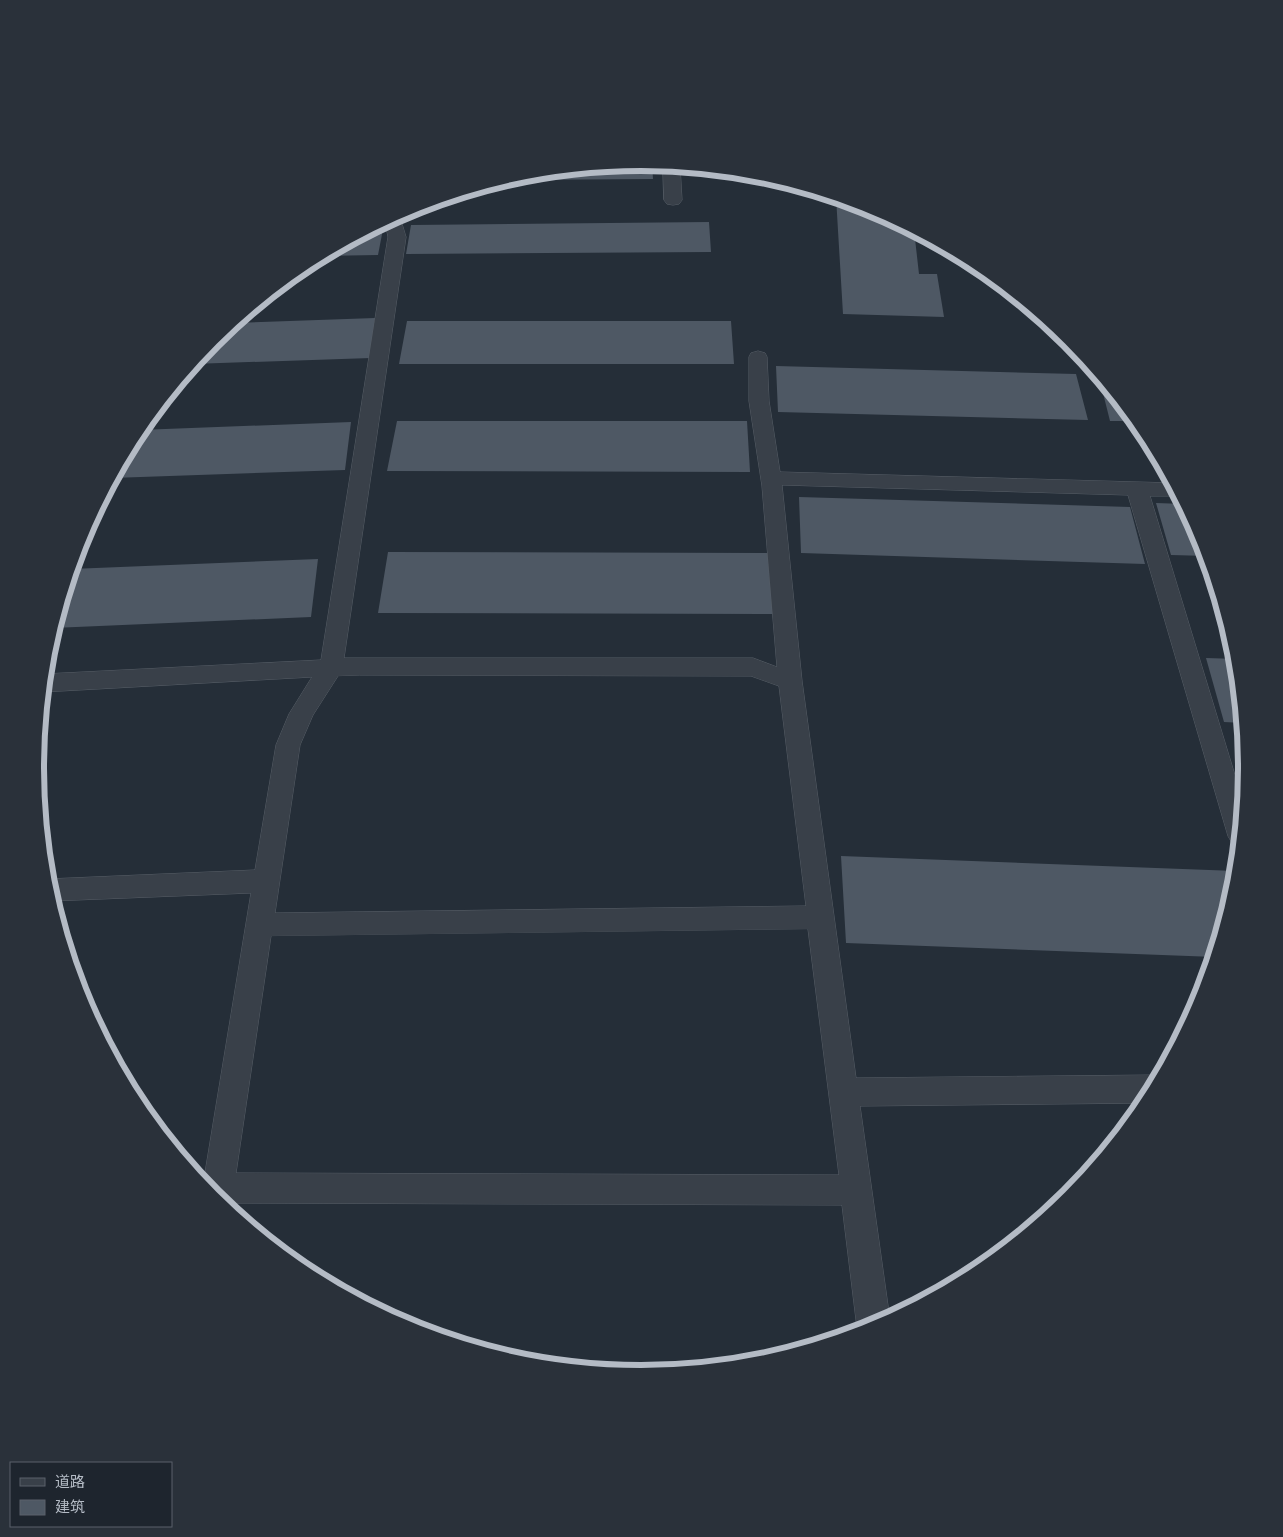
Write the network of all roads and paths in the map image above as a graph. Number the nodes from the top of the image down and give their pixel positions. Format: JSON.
{"nodes":[{"id":1,"x":671,"y":172,"type":"edge"},
{"id":2,"x":673,"y":200,"type":"dead end"},
{"id":3,"x":394,"y":224,"type":"edge"},
{"id":4,"x":758,"y":357,"type":"dead end"},
{"id":5,"x":771,"y":478,"type":"junction"},
{"id":6,"x":1137,"y":488,"type":"junction"},
{"id":7,"x":1170,"y":490,"type":"edge"},
{"id":8,"x":331,"y":668,"type":"junction"},
{"id":9,"x":790,"y":681,"type":"junction"},
{"id":10,"x":50,"y":683,"type":"edge"},
{"id":11,"x":1237,"y":821,"type":"edge"},
{"id":12,"x":266,"y":882,"type":"junction"},
{"id":13,"x":56,"y":890,"type":"edge"},
{"id":14,"x":821,"y":917,"type":"junction"},
{"id":15,"x":260,"y":925,"type":"junction"},
{"id":16,"x":1146,"y":1089,"type":"edge"},
{"id":17,"x":844,"y":1092,"type":"junction"},
{"id":18,"x":218,"y":1190,"type":"edge"},
{"id":19,"x":856,"y":1190,"type":"junction"},
{"id":20,"x":222,"y":1194,"type":"edge"},
{"id":21,"x":873,"y":1320,"type":"edge"}],
"edges":[{"from":1,"to":2,"type":"street"},
{"from":3,"to":8,"type":"lane"},
{"from":4,"to":5,"type":"lane"},
{"from":5,"to":6,"type":"lane"},
{"from":5,"to":9,"type":"lane"},
{"from":6,"to":7,"type":"lane"},
{"from":6,"to":11,"type":"lane"},
{"from":8,"to":9,"type":"lane"},
{"from":8,"to":10,"type":"lane"},
{"from":8,"to":12,"type":"lane"},
{"from":9,"to":14,"type":"lane"},
{"from":12,"to":13,"type":"lane"},
{"from":12,"to":15,"type":"lane"},
{"from":14,"to":15,"type":"lane"},
{"from":14,"to":17,"type":"lane"},
{"from":15,"to":18,"type":"lane"},
{"from":16,"to":17,"type":"lane"},
{"from":17,"to":19,"type":"lane"},
{"from":19,"to":20,"type":"lane"},
{"from":19,"to":21,"type":"lane"}]}
